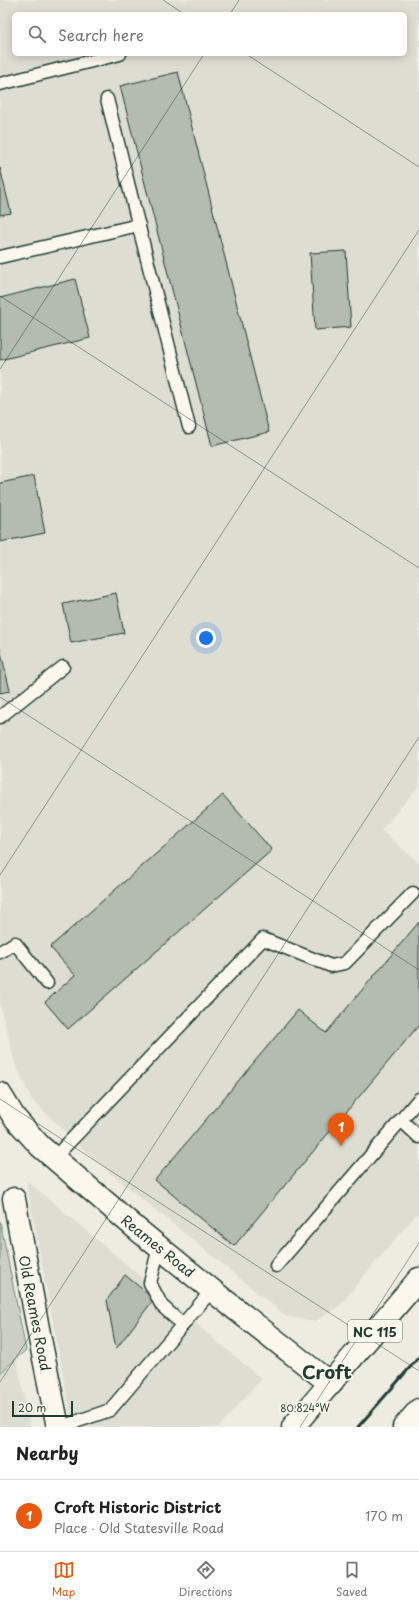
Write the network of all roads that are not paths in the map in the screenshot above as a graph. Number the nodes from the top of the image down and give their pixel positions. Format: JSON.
{"nodes":[{"id":1,"x":112,"y":56,"type":"edge"},
{"id":2,"x":0,"y":84,"type":"edge"},
{"id":3,"x":107,"y":99,"type":"dead end"},
{"id":4,"x":139,"y":225,"type":"junction"},
{"id":5,"x":0,"y":257,"type":"edge"},
{"id":6,"x":189,"y":427,"type":"dead end"},
{"id":7,"x":63,"y":667,"type":"dead end"},
{"id":8,"x":0,"y":717,"type":"edge"},
{"id":9,"x":413,"y":892,"type":"dead end"},
{"id":10,"x":0,"y":952,"type":"edge"},
{"id":11,"x":47,"y":983,"type":"dead end"},
{"id":12,"x":0,"y":1094,"type":"edge"},
{"id":13,"x":419,"y":1099,"type":"edge"},
{"id":14,"x":401,"y":1120,"type":"junction"},
{"id":15,"x":419,"y":1137,"type":"edge"},
{"id":16,"x":54,"y":1158,"type":"junction"},
{"id":17,"x":14,"y":1199,"type":"dead end"},
{"id":18,"x":159,"y":1247,"type":"junction"},
{"id":19,"x":276,"y":1266,"type":"dead end"},
{"id":20,"x":419,"y":1279,"type":"edge"},
{"id":21,"x":212,"y":1290,"type":"junction"},
{"id":22,"x":183,"y":1325,"type":"junction"},
{"id":23,"x":331,"y":1384,"type":"junction"},
{"id":24,"x":419,"y":1410,"type":"edge"},
{"id":25,"x":60,"y":1427,"type":"edge"},
{"id":26,"x":294,"y":1427,"type":"edge"},
{"id":27,"x":404,"y":1427,"type":"edge"}],
"edges":[{"from":1,"to":2,"type":"lane"},
{"from":3,"to":4,"type":"lane"},
{"from":4,"to":5,"type":"lane"},
{"from":4,"to":6,"type":"lane"},
{"from":7,"to":8,"type":"lane"},
{"from":9,"to":16,"type":"lane"},
{"from":10,"to":11,"type":"lane"},
{"from":12,"to":16,"type":"main road","name":"Reames Road"},
{"from":13,"to":14,"type":"lane"},
{"from":14,"to":15,"type":"lane"},
{"from":14,"to":19,"type":"lane"},
{"from":16,"to":18,"type":"main road","name":"Reames Road"},
{"from":17,"to":25,"type":"main road","name":"Old Reames Road"},
{"from":18,"to":21,"type":"main road","name":"Reames Road"},
{"from":18,"to":22,"type":"lane"},
{"from":20,"to":23,"type":"main road","number":"NC 115"},
{"from":21,"to":22,"type":"lane"},
{"from":21,"to":23,"type":"main road","name":"Reames Road"},
{"from":22,"to":25,"type":"lane"},
{"from":23,"to":26,"type":"main road","number":"NC 115"},
{"from":24,"to":27,"type":"main road"}]}
